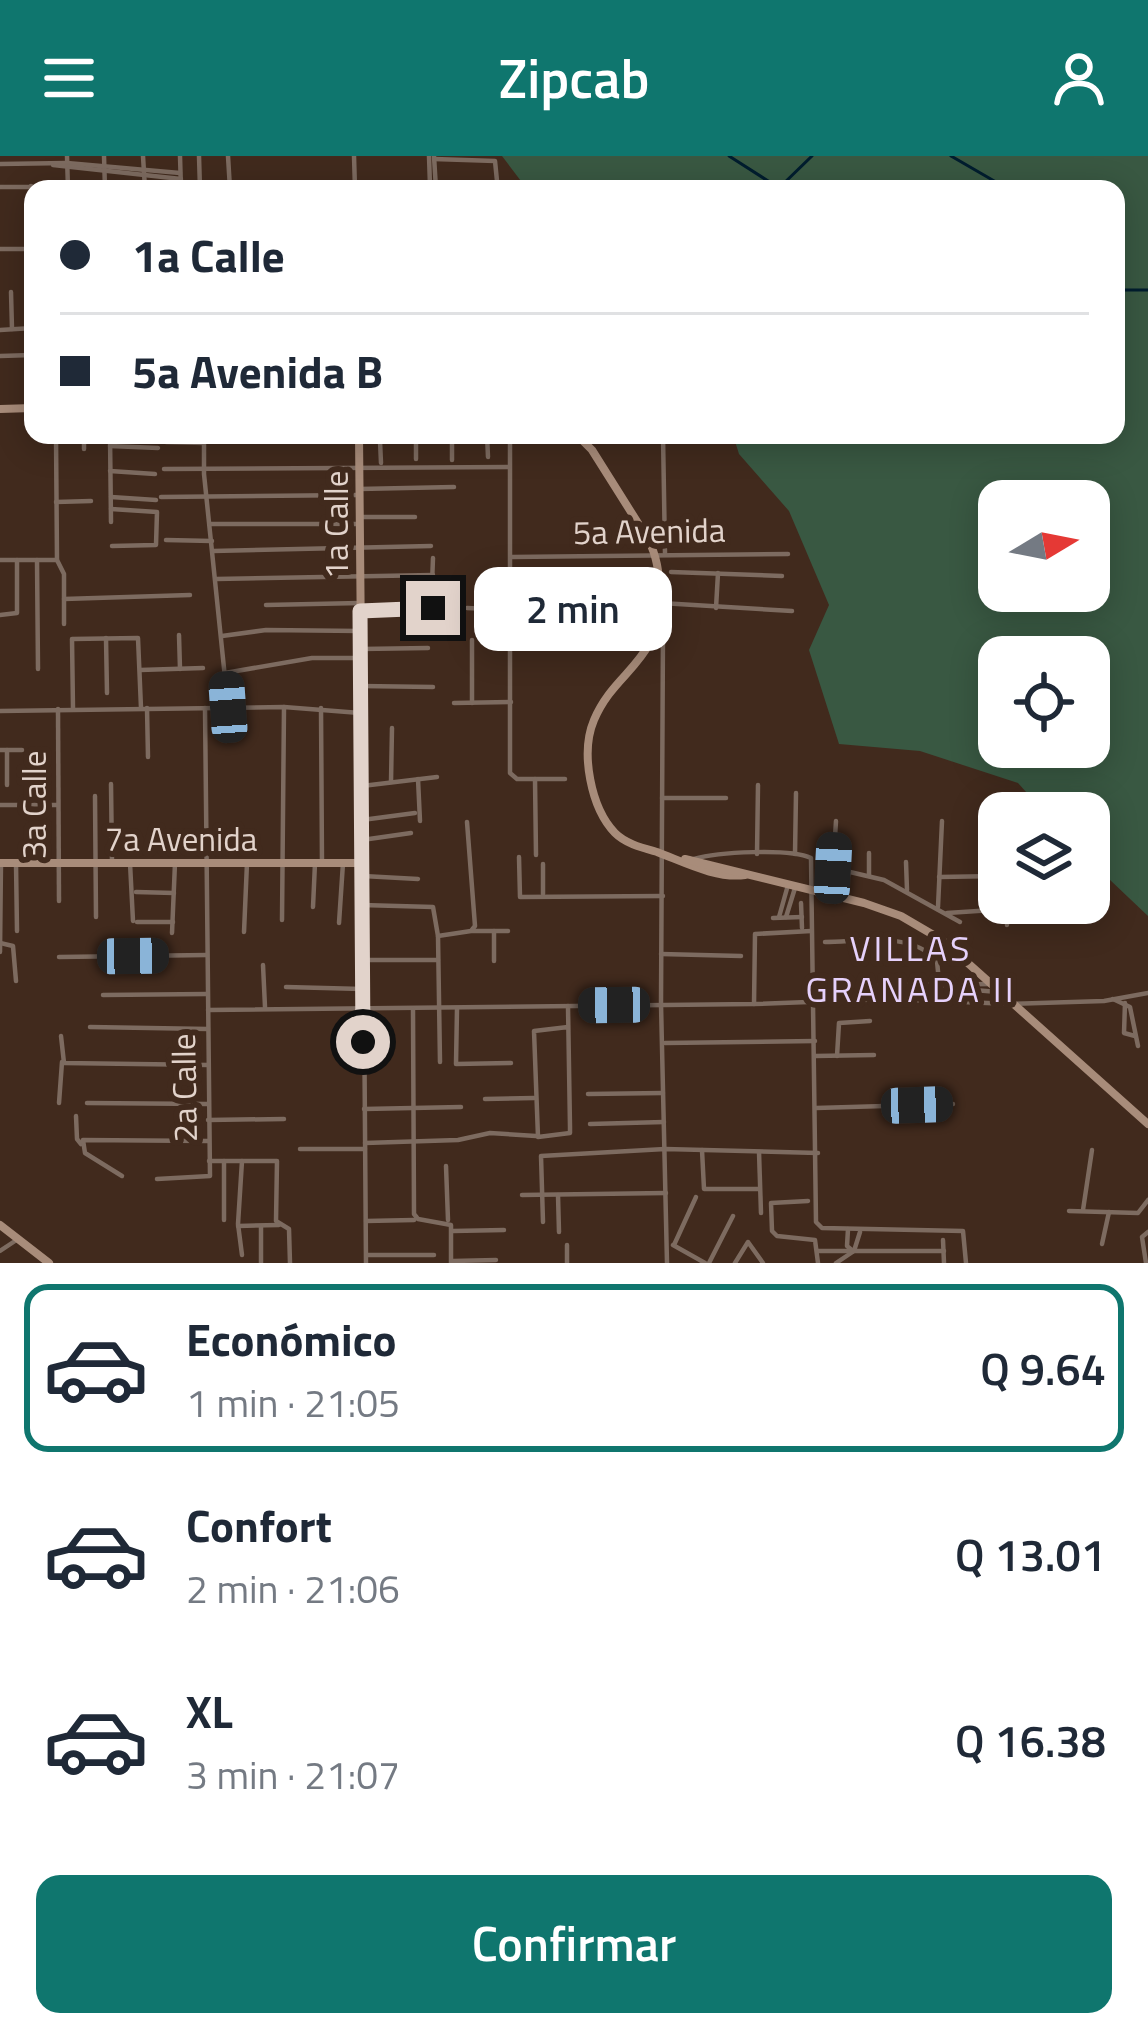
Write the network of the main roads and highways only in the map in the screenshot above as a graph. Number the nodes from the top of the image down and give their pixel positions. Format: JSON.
{"nodes":[{"id":1,"x":359,"y":444,"type":"edge"},
{"id":2,"x":586,"y":444,"type":"edge"},
{"id":3,"x":677,"y":859,"type":"junction"},
{"id":4,"x":0,"y":863,"type":"edge"},
{"id":5,"x":363,"y":863,"type":"joint"},
{"id":6,"x":745,"y":875,"type":"junction"},
{"id":7,"x":1148,"y":1124,"type":"edge"},
{"id":8,"x":0,"y":1226,"type":"edge"},
{"id":9,"x":49,"y":1263,"type":"edge"}],
"edges":[{"from":1,"to":5,"type":"main road","name":"1a Calle"},
{"from":2,"to":3,"type":"main road"},
{"from":3,"to":6,"type":"main road"},
{"from":3,"to":6,"type":"main road"},
{"from":4,"to":5,"type":"main road","name":"7a Avenida"},
{"from":6,"to":7,"type":"main road"},
{"from":8,"to":9,"type":"main road"}]}
